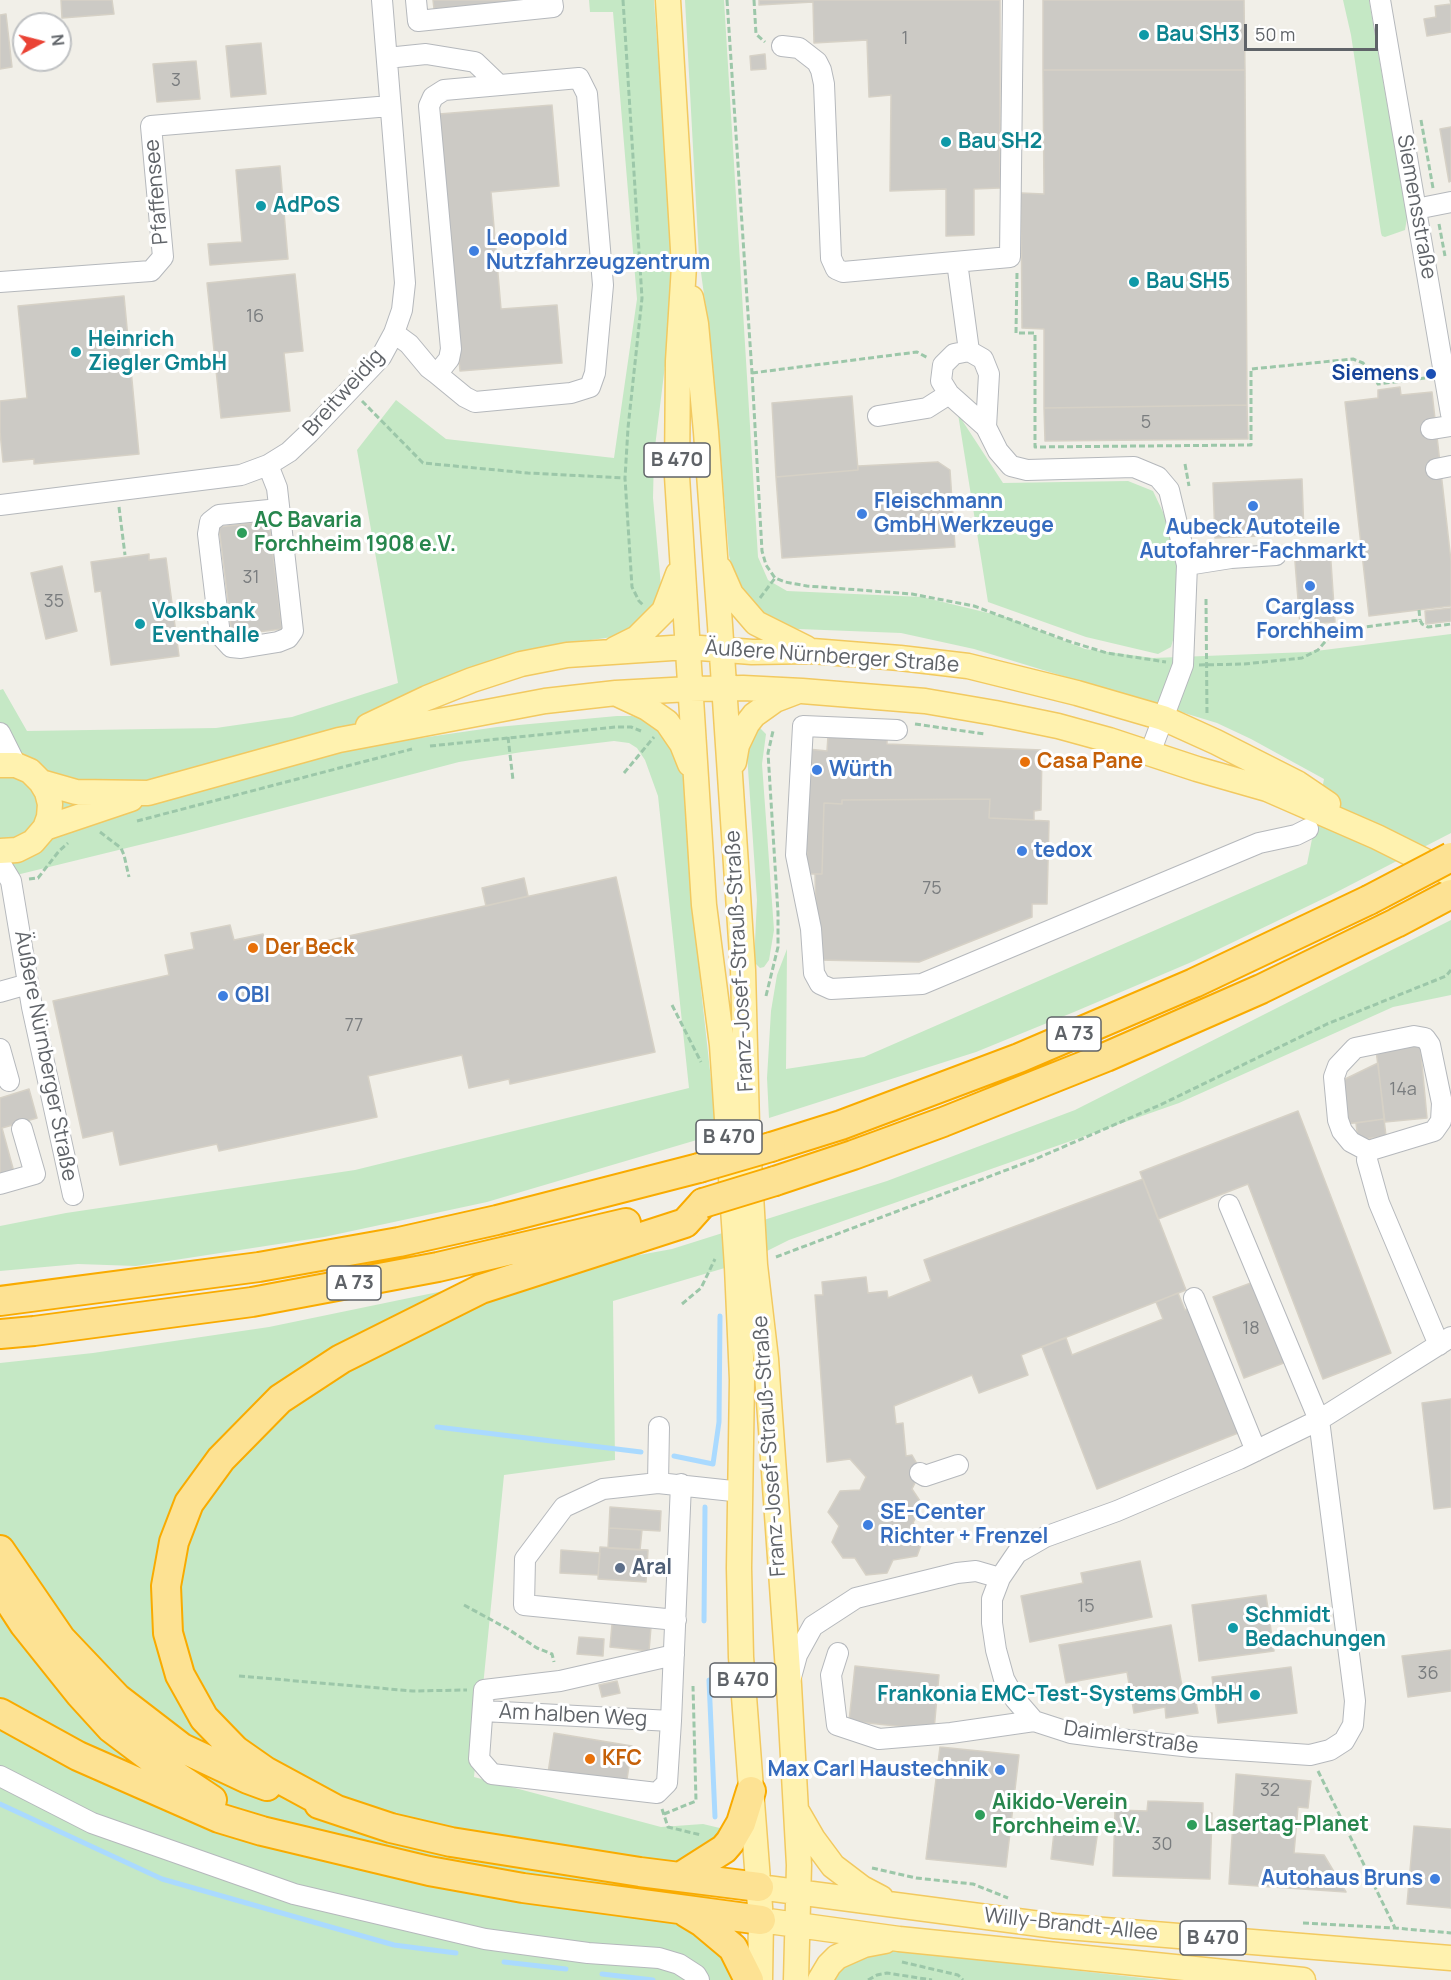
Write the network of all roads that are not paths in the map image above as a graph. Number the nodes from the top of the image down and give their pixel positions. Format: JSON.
{"nodes":[{"id":1,"x":382,"y":0,"type":"edge"},
{"id":2,"x":417,"y":0,"type":"edge"},
{"id":3,"x":552,"y":0,"type":"edge"},
{"id":4,"x":668,"y":0,"type":"edge"},
{"id":5,"x":1013,"y":0,"type":"edge"},
{"id":6,"x":1380,"y":0,"type":"edge"},
{"id":7,"x":782,"y":46,"type":"road end"},
{"id":8,"x":387,"y":58,"type":"junction"},
{"id":9,"x":499,"y":85,"type":"junction"},
{"id":10,"x":390,"y":106,"type":"junction"},
{"id":11,"x":1451,"y":202,"type":"edge"},
{"id":12,"x":1416,"y":209,"type":"junction"},
{"id":13,"x":957,"y":262,"type":"junction"},
{"id":14,"x":684,"y":266,"type":"junction"},
{"id":15,"x":0,"y":282,"type":"edge"},
{"id":16,"x":394,"y":333,"type":"junction"},
{"id":17,"x":969,"y":351,"type":"junction"},
{"id":18,"x":437,"y":374,"type":"junction"},
{"id":19,"x":949,"y":394,"type":"junction"},
{"id":20,"x":1451,"y":414,"type":"edge"},
{"id":21,"x":878,"y":416,"type":"dead end"},
{"id":22,"x":1451,"y":426,"type":"edge"},
{"id":23,"x":986,"y":427,"type":"junction"},
{"id":24,"x":1431,"y":429,"type":"dead end"},
{"id":25,"x":268,"y":465,"type":"junction"},
{"id":26,"x":0,"y":505,"type":"edge"},
{"id":27,"x":279,"y":509,"type":"junction"},
{"id":28,"x":1276,"y":555,"type":"dead end"},
{"id":29,"x":715,"y":556,"type":"junction"},
{"id":30,"x":682,"y":560,"type":"junction"},
{"id":31,"x":1187,"y":565,"type":"junction"},
{"id":32,"x":687,"y":647,"type":"junction"},
{"id":33,"x":721,"y":649,"type":"junction"},
{"id":34,"x":812,"y":651,"type":"junction"},
{"id":35,"x":609,"y":652,"type":"junction"},
{"id":36,"x":724,"y":688,"type":"junction"},
{"id":37,"x":690,"y":689,"type":"junction"},
{"id":38,"x":802,"y":691,"type":"junction"},
{"id":39,"x":616,"y":693,"type":"junction"},
{"id":40,"x":1163,"y":718,"type":"junction"},
{"id":41,"x":903,"y":727,"type":"road end"},
{"id":42,"x":0,"y":733,"type":"edge"},
{"id":43,"x":339,"y":740,"type":"junction"},
{"id":44,"x":1150,"y":753,"type":"junction"},
{"id":45,"x":8,"y":765,"type":"edge"},
{"id":46,"x":731,"y":781,"type":"junction"},
{"id":47,"x":41,"y":782,"type":"junction"},
{"id":48,"x":696,"y":784,"type":"junction"},
{"id":49,"x":148,"y":793,"type":"junction"},
{"id":50,"x":45,"y":828,"type":"junction"},
{"id":51,"x":1308,"y":829,"type":"dead end"},
{"id":52,"x":1377,"y":837,"type":"junction"},
{"id":53,"x":25,"y":847,"type":"junction"},
{"id":54,"x":0,"y":851,"type":"edge"},
{"id":55,"x":1451,"y":857,"type":"edge"},
{"id":56,"x":0,"y":863,"type":"edge"},
{"id":57,"x":1451,"y":874,"type":"edge"},
{"id":58,"x":11,"y":881,"type":"junction"},
{"id":59,"x":1451,"y":894,"type":"edge"},
{"id":60,"x":28,"y":984,"type":"junction"},
{"id":61,"x":0,"y":992,"type":"edge"},
{"id":62,"x":0,"y":1049,"type":"edge"},
{"id":63,"x":9,"y":1081,"type":"dead end"},
{"id":64,"x":22,"y":1129,"type":"dead end"},
{"id":65,"x":1368,"y":1150,"type":"junction"},
{"id":66,"x":0,"y":1184,"type":"edge"},
{"id":67,"x":73,"y":1195,"type":"dead end"},
{"id":68,"x":703,"y":1203,"type":"junction"},
{"id":69,"x":1229,"y":1205,"type":"dead end"},
{"id":70,"x":1386,"y":1253,"type":"dead end"},
{"id":71,"x":1194,"y":1299,"type":"dead end"},
{"id":72,"x":0,"y":1301,"type":"edge"},
{"id":73,"x":0,"y":1334,"type":"edge"},
{"id":74,"x":1439,"y":1345,"type":"edge"},
{"id":75,"x":1319,"y":1420,"type":"junction"},
{"id":76,"x":659,"y":1427,"type":"dead end"},
{"id":77,"x":1256,"y":1451,"type":"junction"},
{"id":78,"x":958,"y":1465,"type":"dead end"},
{"id":79,"x":920,"y":1473,"type":"dead end"},
{"id":80,"x":658,"y":1483,"type":"junction"},
{"id":81,"x":681,"y":1484,"type":"junction"},
{"id":82,"x":742,"y":1492,"type":"junction"},
{"id":83,"x":777,"y":1533,"type":"junction"},
{"id":84,"x":0,"y":1550,"type":"edge"},
{"id":85,"x":1000,"y":1578,"type":"junction"},
{"id":86,"x":0,"y":1587,"type":"edge"},
{"id":87,"x":676,"y":1620,"type":"junction"},
{"id":88,"x":838,"y":1653,"type":"dead end"},
{"id":89,"x":674,"y":1660,"type":"junction"},
{"id":90,"x":789,"y":1684,"type":"junction"},
{"id":91,"x":483,"y":1711,"type":"junction"},
{"id":92,"x":0,"y":1713,"type":"edge"},
{"id":93,"x":671,"y":1721,"type":"junction"},
{"id":94,"x":1035,"y":1721,"type":"junction"},
{"id":95,"x":0,"y":1776,"type":"edge"},
{"id":96,"x":751,"y":1791,"type":"junction"},
{"id":97,"x":337,"y":1810,"type":"junction"},
{"id":98,"x":796,"y":1811,"type":"junction"},
{"id":99,"x":308,"y":1841,"type":"junction"},
{"id":100,"x":680,"y":1877,"type":"junction"},
{"id":101,"x":759,"y":1887,"type":"junction"},
{"id":102,"x":799,"y":1892,"type":"junction"},
{"id":103,"x":892,"y":1904,"type":"junction"},
{"id":104,"x":680,"y":1909,"type":"junction"},
{"id":105,"x":761,"y":1920,"type":"junction"},
{"id":106,"x":798,"y":1924,"type":"junction"},
{"id":107,"x":896,"y":1949,"type":"junction"},
{"id":108,"x":1451,"y":1958,"type":"edge"},
{"id":109,"x":697,"y":1978,"type":"edge"},
{"id":110,"x":749,"y":1980,"type":"edge"},
{"id":111,"x":760,"y":1980,"type":"edge"},
{"id":112,"x":796,"y":1980,"type":"edge"},
{"id":113,"x":820,"y":1980,"type":"edge"},
{"id":114,"x":1303,"y":1980,"type":"edge"}],
"edges":[{"from":1,"to":8,"type":"street","name":"Breitweidig"},
{"from":2,"to":3,"type":"street"},
{"from":4,"to":14,"type":"main road","name":"Franz-Josef-Strauß-Straße","number":"B 470"},
{"from":5,"to":13,"type":"street"},
{"from":6,"to":12,"type":"street","name":"Siemensstraße"},
{"from":7,"to":13,"type":"street"},
{"from":8,"to":9,"type":"street"},
{"from":8,"to":10,"type":"street","name":"Breitweidig"},
{"from":9,"to":18,"type":"street"},
{"from":9,"to":18,"type":"street"},
{"from":10,"to":15,"type":"street","name":"Pfaffensee"},
{"from":10,"to":16,"type":"street","name":"Breitweidig"},
{"from":11,"to":12,"type":"street"},
{"from":12,"to":20,"type":"street","name":"Siemensstraße"},
{"from":13,"to":17,"type":"street"},
{"from":14,"to":29,"type":"main road","name":"Franz-Josef-Strauß-Straße","number":"B 470"},
{"from":14,"to":30,"type":"main road","name":"Franz-Josef-Strauß-Straße","number":"B 470"},
{"from":16,"to":18,"type":"street"},
{"from":16,"to":25,"type":"street","name":"Breitweidig"},
{"from":17,"to":19,"type":"street"},
{"from":17,"to":23,"type":"street"},
{"from":19,"to":21,"type":"street"},
{"from":19,"to":23,"type":"street"},
{"from":22,"to":24,"type":"street"},
{"from":23,"to":31,"type":"street"},
{"from":25,"to":26,"type":"street","name":"Breitweidig"},
{"from":25,"to":27,"type":"street"},
{"from":27,"to":27,"type":"street"},
{"from":28,"to":31,"type":"street"},
{"from":29,"to":33,"type":"main road","name":"Franz-Josef-Strauß-Straße","number":"B 470"},
{"from":29,"to":34,"type":"main road"},
{"from":30,"to":32,"type":"main road","name":"Franz-Josef-Strauß-Straße","number":"B 470"},
{"from":30,"to":35,"type":"main road"},
{"from":31,"to":40,"type":"street"},
{"from":32,"to":33,"type":"main road","name":"Äußere Nürnberger Straße"},
{"from":32,"to":35,"type":"main road","name":"Äußere Nürnberger Straße"},
{"from":32,"to":37,"type":"main road","name":"Franz-Josef-Strauß-Straße","number":"B 470"},
{"from":33,"to":34,"type":"main road","name":"Äußere Nürnberger Straße"},
{"from":33,"to":36,"type":"main road","name":"Franz-Josef-Strauß-Straße","number":"B 470"},
{"from":34,"to":40,"type":"main road","name":"Äußere Nürnberger Straße"},
{"from":35,"to":43,"type":"main road","name":"Äußere Nürnberger Straße"},
{"from":36,"to":37,"type":"main road","name":"Äußere Nürnberger Straße"},
{"from":36,"to":38,"type":"main road","name":"Äußere Nürnberger Straße"},
{"from":36,"to":46,"type":"main road","name":"Franz-Josef-Strauß-Straße","number":"B 470"},
{"from":37,"to":39,"type":"main road","name":"Äußere Nürnberger Straße"},
{"from":37,"to":48,"type":"main road","name":"Franz-Josef-Strauß-Straße","number":"B 470"},
{"from":38,"to":44,"type":"main road","name":"Äußere Nürnberger Straße"},
{"from":38,"to":46,"type":"main road"},
{"from":39,"to":43,"type":"main road","name":"Äußere Nürnberger Straße"},
{"from":39,"to":48,"type":"main road"},
{"from":40,"to":44,"type":"street"},
{"from":40,"to":52,"type":"main road","name":"Äußere Nürnberger Straße"},
{"from":41,"to":51,"type":"street"},
{"from":42,"to":45,"type":"street"},
{"from":43,"to":49,"type":"main road","name":"Äußere Nürnberger Straße"},
{"from":44,"to":52,"type":"main road","name":"Äußere Nürnberger Straße"},
{"from":45,"to":47,"type":"main road","name":"Äußere Nürnberger Straße"},
{"from":46,"to":83,"type":"main road","name":"Franz-Josef-Strauß-Straße","number":"B 470"},
{"from":47,"to":49,"type":"main road","name":"Äußere Nürnberger Straße"},
{"from":47,"to":50,"type":"main road"},
{"from":48,"to":82,"type":"main road","name":"Franz-Josef-Strauß-Straße","number":"B 470"},
{"from":49,"to":50,"type":"main road"},
{"from":50,"to":53,"type":"main road"},
{"from":52,"to":57,"type":"main road","name":"Äußere Nürnberger Straße"},
{"from":53,"to":54,"type":"main road"},
{"from":53,"to":58,"type":"street"},
{"from":55,"to":72,"type":"highway","number":"A 73","bridge":true},
{"from":56,"to":58,"type":"street","name":"Äußere Nürnberger Straße"},
{"from":58,"to":60,"type":"street","name":"Äußere Nürnberger Straße"},
{"from":59,"to":68,"type":"highway","number":"A 73","bridge":true},
{"from":60,"to":61,"type":"street"},
{"from":60,"to":67,"type":"street","name":"Äußere Nürnberger Straße"},
{"from":62,"to":63,"type":"street"},
{"from":64,"to":66,"type":"street"},
{"from":65,"to":65,"type":"street"},
{"from":65,"to":74,"type":"street"},
{"from":68,"to":73,"type":"highway","number":"A 73"},
{"from":68,"to":97,"type":"highway"},
{"from":69,"to":75,"type":"street"},
{"from":70,"to":74,"type":"street"},
{"from":71,"to":77,"type":"street"},
{"from":74,"to":75,"type":"street","name":"Daimlerstraße"},
{"from":75,"to":77,"type":"street","name":"Daimlerstraße"},
{"from":75,"to":94,"type":"street","name":"Daimlerstraße"},
{"from":76,"to":80,"type":"street"},
{"from":77,"to":85,"type":"street","name":"Daimlerstraße"},
{"from":78,"to":79,"type":"street"},
{"from":80,"to":81,"type":"street"},
{"from":80,"to":87,"type":"street"},
{"from":81,"to":82,"type":"street"},
{"from":81,"to":87,"type":"street","name":"Am halben Weg"},
{"from":82,"to":83,"type":"main road"},
{"from":82,"to":96,"type":"main road","name":"Franz-Josef-Strauß-Straße","number":"B 470"},
{"from":83,"to":90,"type":"main road","name":"Franz-Josef-Strauß-Straße","number":"B 470"},
{"from":84,"to":97,"type":"highway"},
{"from":85,"to":90,"type":"street"},
{"from":85,"to":94,"type":"street","name":"Daimlerstraße"},
{"from":86,"to":99,"type":"highway"},
{"from":87,"to":89,"type":"street","name":"Am halben Weg"},
{"from":88,"to":94,"type":"street"},
{"from":89,"to":91,"type":"street"},
{"from":89,"to":93,"type":"street","name":"Am halben Weg"},
{"from":90,"to":98,"type":"main road","name":"Franz-Josef-Strauß-Straße","number":"B 470"},
{"from":91,"to":93,"type":"street","name":"Am halben Weg"},
{"from":91,"to":93,"type":"street"},
{"from":92,"to":99,"type":"highway"},
{"from":95,"to":109,"type":"street"},
{"from":96,"to":100,"type":"highway"},
{"from":96,"to":101,"type":"main road","name":"Franz-Josef-Strauß-Straße","number":"B 470"},
{"from":97,"to":100,"type":"highway"},
{"from":98,"to":102,"type":"main road","name":"Franz-Josef-Strauß-Straße","number":"B 470"},
{"from":98,"to":103,"type":"main road"},
{"from":99,"to":104,"type":"highway"},
{"from":100,"to":101,"type":"highway"},
{"from":101,"to":102,"type":"main road","number":"B 470"},
{"from":101,"to":105,"type":"main road","name":"Franz-Josef-Strauß-Straße","number":"B 470"},
{"from":102,"to":103,"type":"main road","name":"Willy-Brandt-Allee","number":"B 470"},
{"from":102,"to":106,"type":"main road","name":"Franz-Josef-Strauß-Straße","number":"B 470"},
{"from":103,"to":108,"type":"main road","name":"Willy-Brandt-Allee","number":"B 470"},
{"from":104,"to":105,"type":"highway"},
{"from":104,"to":110,"type":"highway"},
{"from":105,"to":106,"type":"main road","number":"B 470"},
{"from":105,"to":111,"type":"main road","name":"Franz-Josef-Strauß-Straße"},
{"from":106,"to":107,"type":"main road","name":"Willy-Brandt-Allee","number":"B 470"},
{"from":106,"to":112,"type":"main road","name":"Franz-Josef-Strauß-Straße"},
{"from":107,"to":113,"type":"main road"},
{"from":107,"to":114,"type":"main road","name":"Willy-Brandt-Allee","number":"B 470"}]}
